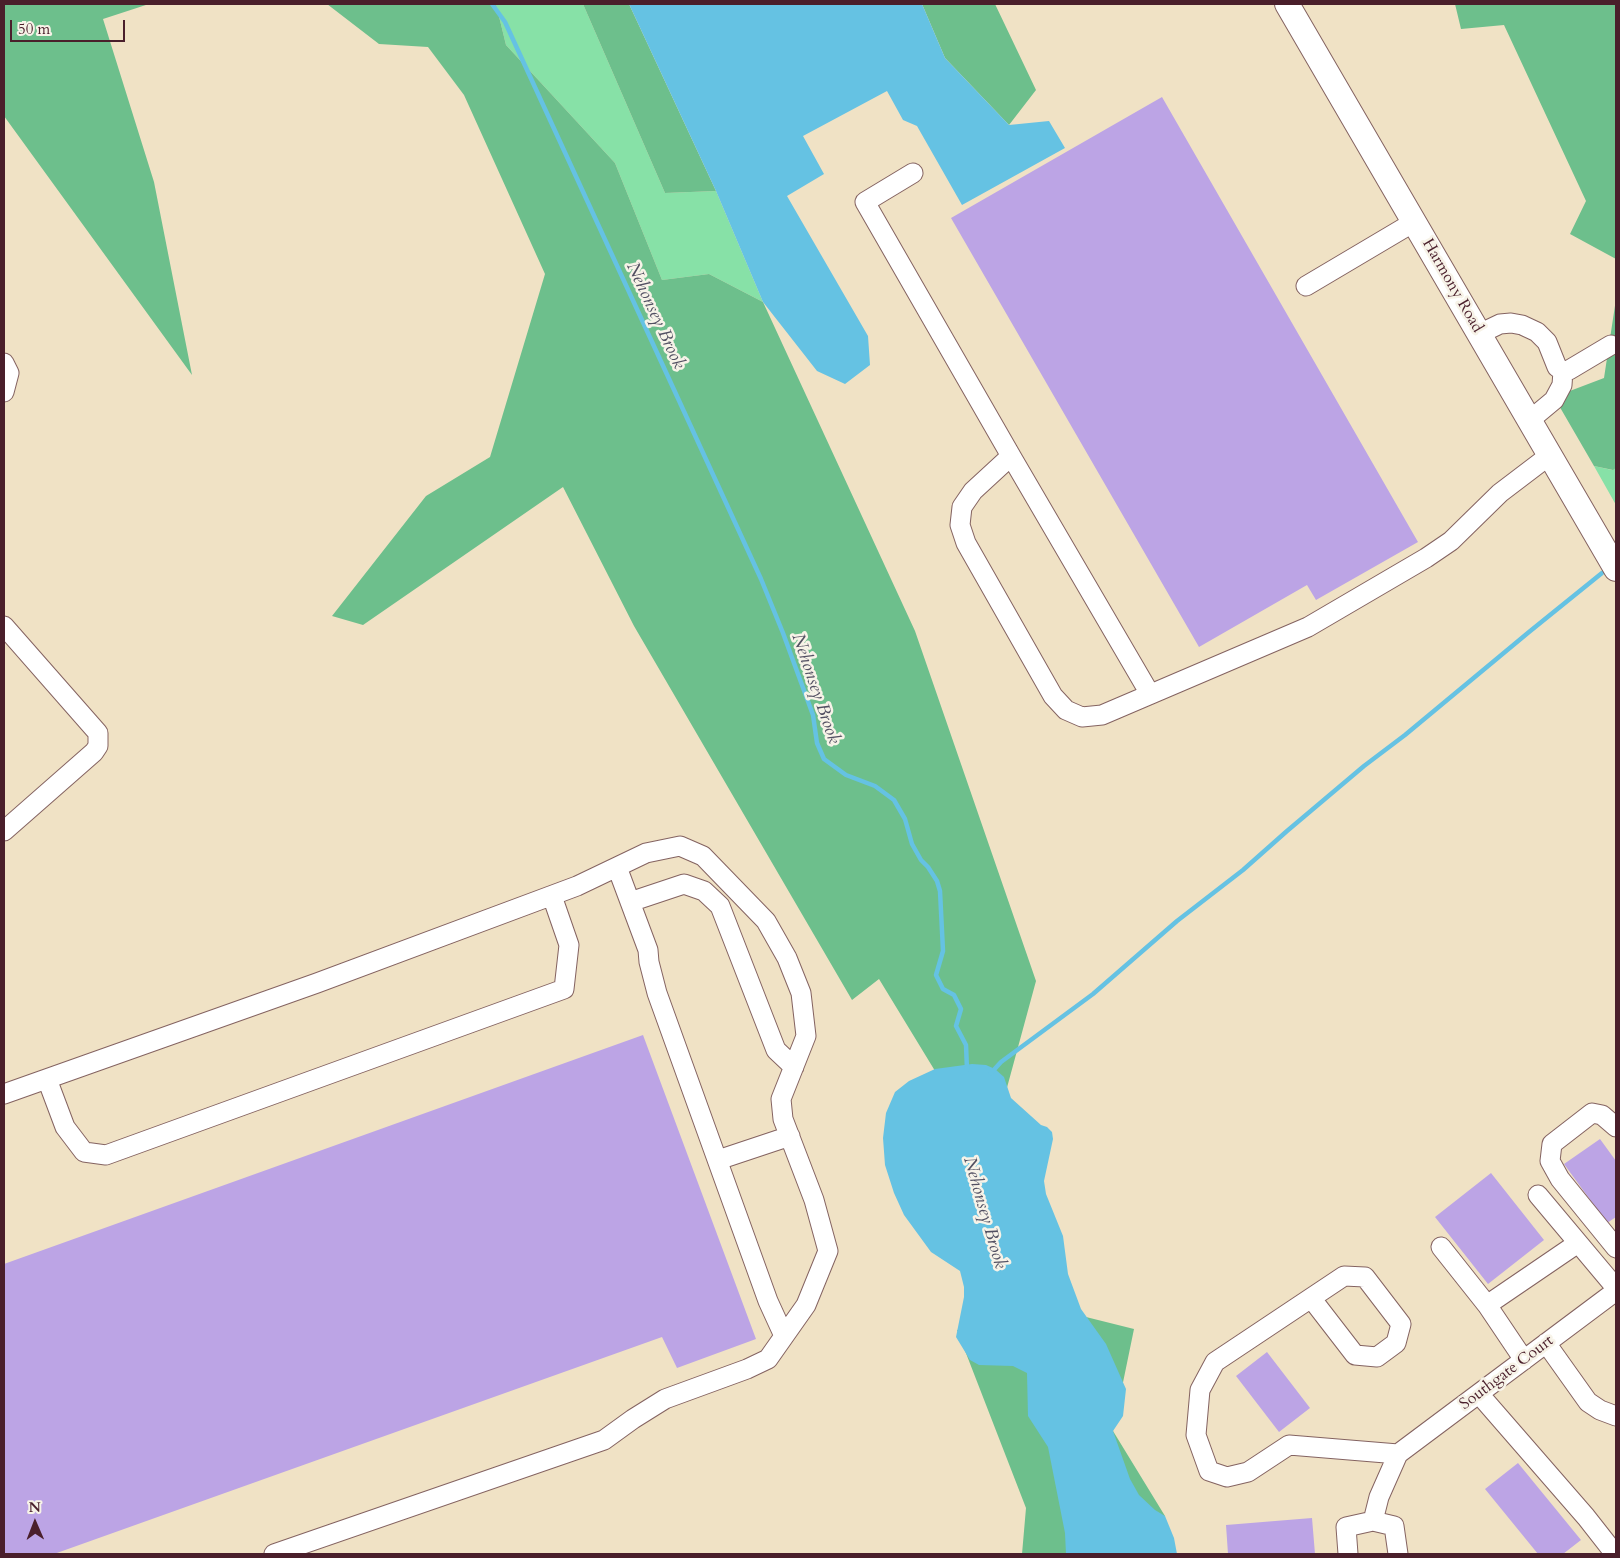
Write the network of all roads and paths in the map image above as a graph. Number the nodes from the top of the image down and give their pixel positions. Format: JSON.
{"nodes":[{"id":1,"x":1287,"y":4,"type":"edge"},
{"id":2,"x":913,"y":173,"type":"dead end"},
{"id":3,"x":1414,"y":222,"type":"junction"},
{"id":4,"x":1306,"y":286,"type":"dead end"},
{"id":5,"x":1479,"y":334,"type":"junction"},
{"id":6,"x":1611,"y":345,"type":"dead end"},
{"id":7,"x":4,"y":362,"type":"edge"},
{"id":8,"x":1563,"y":370,"type":"junction"},
{"id":9,"x":4,"y":392,"type":"edge"},
{"id":10,"x":1530,"y":420,"type":"junction"},
{"id":11,"x":1550,"y":455,"type":"junction"},
{"id":12,"x":1011,"y":456,"type":"junction"},
{"id":13,"x":1616,"y":569,"type":"edge"},
{"id":14,"x":4,"y":626,"type":"edge"},
{"id":15,"x":1150,"y":694,"type":"junction"},
{"id":16,"x":4,"y":830,"type":"edge"},
{"id":17,"x":617,"y":867,"type":"junction"},
{"id":18,"x":552,"y":896,"type":"junction"},
{"id":19,"x":630,"y":902,"type":"junction"},
{"id":20,"x":794,"y":1067,"type":"junction"},
{"id":21,"x":48,"y":1078,"type":"junction"},
{"id":22,"x":4,"y":1094,"type":"edge"},
{"id":23,"x":1616,"y":1127,"type":"edge"},
{"id":24,"x":790,"y":1136,"type":"junction"},
{"id":25,"x":718,"y":1160,"type":"junction"},
{"id":26,"x":1538,"y":1195,"type":"dead end"},
{"id":27,"x":1578,"y":1242,"type":"junction"},
{"id":28,"x":1440,"y":1247,"type":"dead end"},
{"id":29,"x":1616,"y":1248,"type":"edge"},
{"id":30,"x":1616,"y":1290,"type":"edge"},
{"id":31,"x":1311,"y":1298,"type":"junction"},
{"id":32,"x":1487,"y":1305,"type":"junction"},
{"id":33,"x":784,"y":1336,"type":"junction"},
{"id":34,"x":1546,"y":1344,"type":"junction"},
{"id":35,"x":1524,"y":1360,"type":"junction"},
{"id":36,"x":1479,"y":1394,"type":"junction"},
{"id":37,"x":1616,"y":1416,"type":"edge"},
{"id":38,"x":1398,"y":1454,"type":"junction"},
{"id":39,"x":1373,"y":1521,"type":"junction"},
{"id":40,"x":274,"y":1554,"type":"edge"},
{"id":41,"x":1348,"y":1554,"type":"edge"},
{"id":42,"x":1398,"y":1554,"type":"edge"},
{"id":43,"x":1615,"y":1554,"type":"edge"}],
"edges":[{"from":1,"to":3,"type":"main road","name":"Harmony Road"},
{"from":2,"to":12,"type":"street"},
{"from":3,"to":4,"type":"street"},
{"from":3,"to":5,"type":"main road","name":"Harmony Road"},
{"from":5,"to":8,"type":"street"},
{"from":5,"to":10,"type":"main road","name":"Harmony Road"},
{"from":6,"to":8,"type":"street"},
{"from":7,"to":9,"type":"street"},
{"from":8,"to":10,"type":"street"},
{"from":10,"to":11,"type":"main road","name":"Harmony Road"},
{"from":11,"to":13,"type":"main road","name":"Harmony Road"},
{"from":11,"to":15,"type":"street"},
{"from":12,"to":15,"type":"street"},
{"from":12,"to":15,"type":"street"},
{"from":14,"to":16,"type":"street"},
{"from":17,"to":18,"type":"street"},
{"from":17,"to":19,"type":"street"},
{"from":17,"to":20,"type":"street"},
{"from":18,"to":21,"type":"street"},
{"from":18,"to":21,"type":"street"},
{"from":19,"to":20,"type":"street"},
{"from":19,"to":25,"type":"street"},
{"from":20,"to":24,"type":"street"},
{"from":21,"to":22,"type":"street"},
{"from":23,"to":29,"type":"street"},
{"from":24,"to":25,"type":"street"},
{"from":24,"to":33,"type":"street"},
{"from":25,"to":33,"type":"street"},
{"from":26,"to":27,"type":"street"},
{"from":27,"to":30,"type":"street"},
{"from":27,"to":32,"type":"street"},
{"from":28,"to":32,"type":"street"},
{"from":30,"to":34,"type":"street","name":"Southgate Court"},
{"from":31,"to":31,"type":"street"},
{"from":31,"to":38,"type":"street"},
{"from":32,"to":35,"type":"street"},
{"from":33,"to":40,"type":"street"},
{"from":34,"to":35,"type":"street","name":"Southgate Court"},
{"from":34,"to":37,"type":"street"},
{"from":35,"to":36,"type":"street","name":"Southgate Court"},
{"from":36,"to":38,"type":"street","name":"Southgate Court"},
{"from":36,"to":43,"type":"street"},
{"from":38,"to":39,"type":"street"},
{"from":39,"to":41,"type":"street"},
{"from":39,"to":42,"type":"street"}]}
